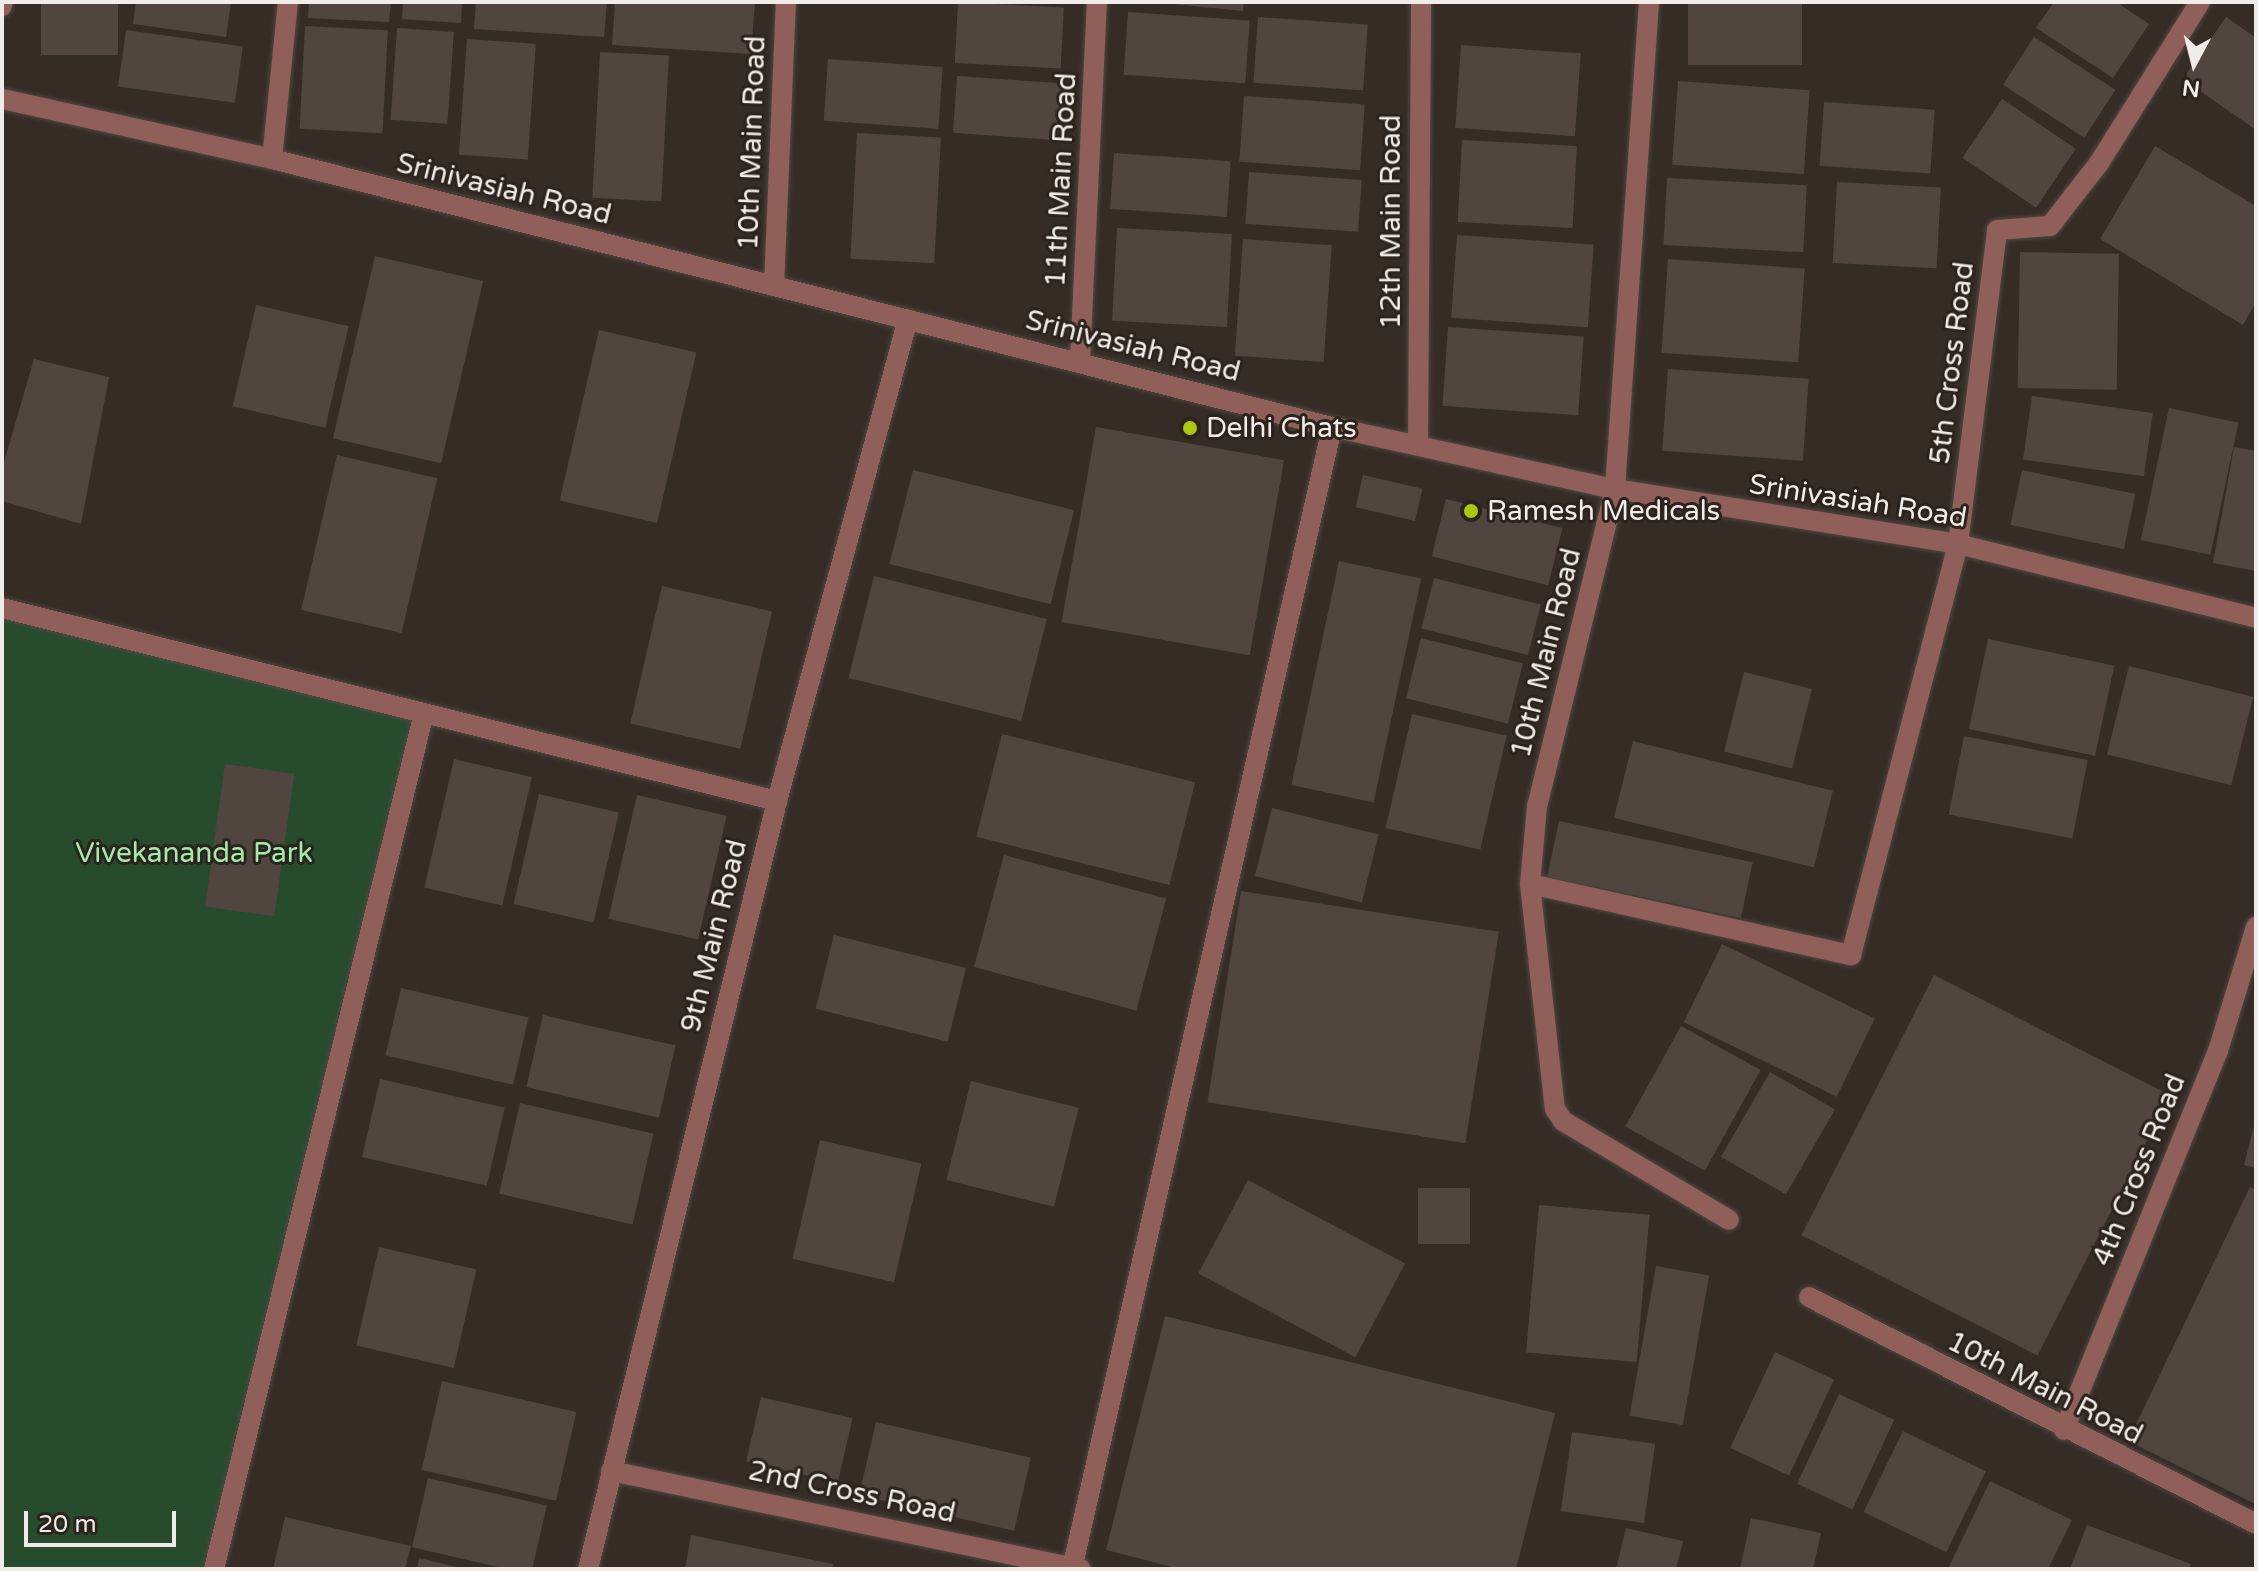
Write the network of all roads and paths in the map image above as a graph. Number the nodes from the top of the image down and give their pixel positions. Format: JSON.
{"nodes":[{"id":1,"x":288,"y":2,"type":"edge"},
{"id":2,"x":786,"y":2,"type":"edge"},
{"id":3,"x":1097,"y":2,"type":"edge"},
{"id":4,"x":1421,"y":2,"type":"edge"},
{"id":5,"x":1649,"y":2,"type":"edge"},
{"id":6,"x":2200,"y":2,"type":"edge"},
{"id":7,"x":2,"y":99,"type":"edge"},
{"id":8,"x":272,"y":159,"type":"junction"},
{"id":9,"x":774,"y":286,"type":"junction"},
{"id":10,"x":908,"y":319,"type":"junction"},
{"id":11,"x":1080,"y":360,"type":"junction"},
{"id":12,"x":1332,"y":427,"type":"junction"},
{"id":13,"x":1418,"y":442,"type":"junction"},
{"id":14,"x":1615,"y":489,"type":"junction"},
{"id":15,"x":1958,"y":544,"type":"junction"},
{"id":16,"x":2,"y":608,"type":"edge"},
{"id":17,"x":2256,"y":618,"type":"edge"},
{"id":18,"x":424,"y":713,"type":"junction"},
{"id":19,"x":777,"y":801,"type":"junction"},
{"id":20,"x":1530,"y":884,"type":"junction"},
{"id":21,"x":2256,"y":927,"type":"edge"},
{"id":22,"x":1729,"y":1220,"type":"dead end"},
{"id":23,"x":1809,"y":1297,"type":"dead end"},
{"id":24,"x":2064,"y":1430,"type":"junction"},
{"id":25,"x":611,"y":1471,"type":"junction"},
{"id":26,"x":2256,"y":1524,"type":"edge"},
{"id":27,"x":1075,"y":1568,"type":"edge"},
{"id":28,"x":214,"y":1569,"type":"edge"},
{"id":29,"x":588,"y":1569,"type":"edge"}],
"edges":[{"from":1,"to":8,"type":"street"},
{"from":2,"to":9,"type":"street","name":"10th Main Road"},
{"from":3,"to":11,"type":"street","name":"11th Main Road"},
{"from":4,"to":13,"type":"street","name":"12th Main Road"},
{"from":5,"to":14,"type":"street","name":"10th Main Road"},
{"from":6,"to":15,"type":"street","name":"5th Cross Road"},
{"from":7,"to":8,"type":"street","name":"Srinivasiah Road"},
{"from":8,"to":9,"type":"street","name":"Srinivasiah Road"},
{"from":9,"to":10,"type":"street","name":"Srinivasiah Road"},
{"from":10,"to":11,"type":"street","name":"Srinivasiah Road"},
{"from":10,"to":19,"type":"street","name":"9th Main Road"},
{"from":11,"to":12,"type":"street","name":"Srinivasiah Road"},
{"from":12,"to":13,"type":"street","name":"Srinivasiah Road"},
{"from":12,"to":27,"type":"street"},
{"from":13,"to":14,"type":"street","name":"Srinivasiah Road"},
{"from":14,"to":15,"type":"street","name":"Srinivasiah Road"},
{"from":14,"to":20,"type":"street","name":"10th Main Road"},
{"from":15,"to":17,"type":"street","name":"Srinivasiah Road"},
{"from":15,"to":20,"type":"street","name":"5th Cross Road"},
{"from":16,"to":18,"type":"street"},
{"from":18,"to":19,"type":"street"},
{"from":18,"to":28,"type":"street"},
{"from":19,"to":25,"type":"street","name":"9th Main Road"},
{"from":20,"to":22,"type":"street","name":"10th Main Road"},
{"from":21,"to":24,"type":"street","name":"4th Cross Road"},
{"from":23,"to":24,"type":"street","name":"10th Main Road"},
{"from":24,"to":26,"type":"street","name":"10th Main Road"},
{"from":25,"to":27,"type":"street","name":"2nd Cross Road"},
{"from":25,"to":29,"type":"street","name":"9th Main Road"}]}
